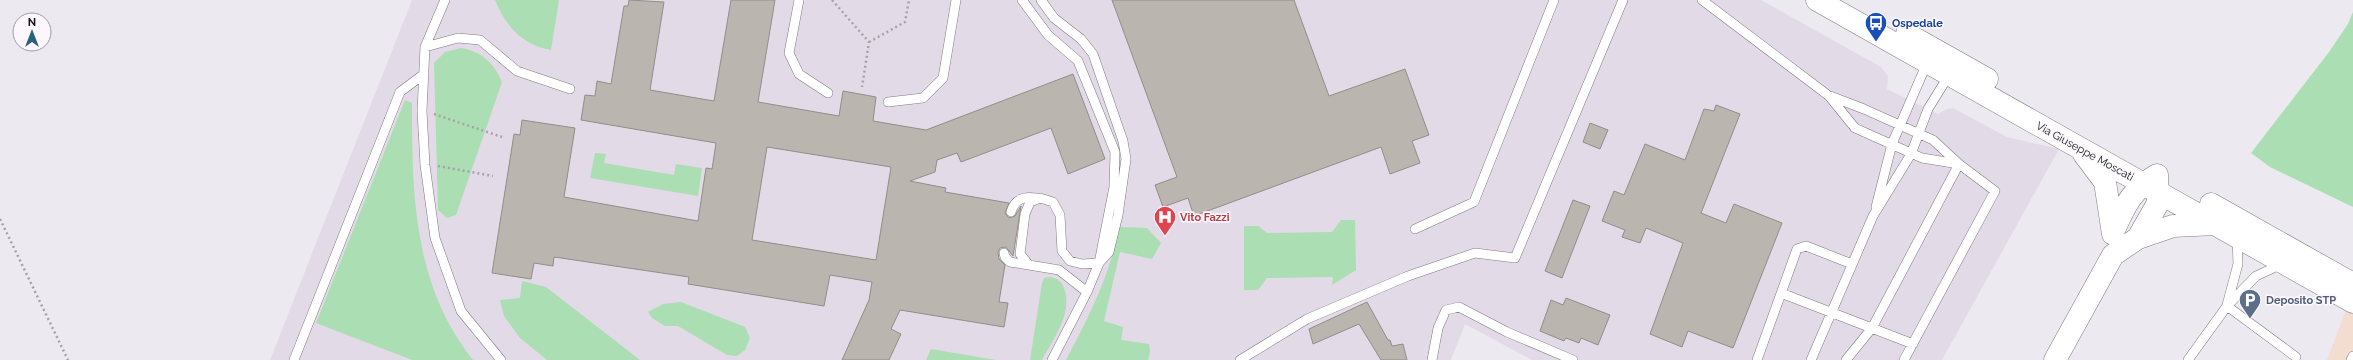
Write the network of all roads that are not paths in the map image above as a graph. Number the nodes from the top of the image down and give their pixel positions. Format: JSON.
{"nodes":[{"id":1,"x":445,"y":0,"type":"edge"},
{"id":2,"x":799,"y":0,"type":"edge"},
{"id":3,"x":956,"y":0,"type":"edge"},
{"id":4,"x":1022,"y":0,"type":"edge"},
{"id":5,"x":1041,"y":0,"type":"edge"},
{"id":6,"x":1554,"y":0,"type":"edge"},
{"id":7,"x":1623,"y":0,"type":"edge"},
{"id":8,"x":1702,"y":0,"type":"edge"},
{"id":9,"x":1817,"y":0,"type":"edge"},
{"id":10,"x":1847,"y":0,"type":"edge"},
{"id":11,"x":425,"y":47,"type":"junction"},
{"id":12,"x":1927,"y":63,"type":"junction"},
{"id":13,"x":424,"y":74,"type":"junction"},
{"id":14,"x":1949,"y":75,"type":"junction"},
{"id":15,"x":570,"y":89,"type":"dead end"},
{"id":16,"x":828,"y":93,"type":"dead end"},
{"id":17,"x":1829,"y":96,"type":"junction"},
{"id":18,"x":888,"y":102,"type":"dead end"},
{"id":19,"x":1900,"y":124,"type":"junction"},
{"id":20,"x":1919,"y":133,"type":"junction"},
{"id":21,"x":1892,"y":144,"type":"junction"},
{"id":22,"x":2078,"y":147,"type":"junction"},
{"id":23,"x":1911,"y":154,"type":"junction"},
{"id":24,"x":1959,"y":164,"type":"junction"},
{"id":25,"x":2153,"y":184,"type":"junction"},
{"id":26,"x":1040,"y":198,"type":"junction"},
{"id":27,"x":1011,"y":212,"type":"dead end"},
{"id":28,"x":1874,"y":216,"type":"junction"},
{"id":29,"x":2216,"y":224,"type":"junction"},
{"id":30,"x":1415,"y":229,"type":"dead end"},
{"id":31,"x":2113,"y":232,"type":"junction"},
{"id":32,"x":2237,"y":236,"type":"junction"},
{"id":33,"x":2138,"y":238,"type":"junction"},
{"id":34,"x":1004,"y":253,"type":"dead end"},
{"id":35,"x":2113,"y":255,"type":"junction"},
{"id":36,"x":1099,"y":263,"type":"junction"},
{"id":37,"x":2284,"y":263,"type":"junction"},
{"id":38,"x":1852,"y":264,"type":"junction"},
{"id":39,"x":1029,"y":265,"type":"junction"},
{"id":40,"x":2353,"y":284,"type":"edge"},
{"id":41,"x":1087,"y":292,"type":"junction"},
{"id":42,"x":1781,"y":293,"type":"junction"},
{"id":43,"x":2353,"y":302,"type":"edge"},
{"id":44,"x":2227,"y":306,"type":"junction"},
{"id":45,"x":1833,"y":312,"type":"junction"},
{"id":46,"x":1872,"y":328,"type":"junction"},
{"id":47,"x":1913,"y":344,"type":"junction"},
{"id":48,"x":2353,"y":356,"type":"edge"},
{"id":49,"x":2296,"y":357,"type":"dead end"},
{"id":50,"x":294,"y":360,"type":"edge"},
{"id":51,"x":501,"y":360,"type":"edge"},
{"id":52,"x":1052,"y":360,"type":"edge"},
{"id":53,"x":1240,"y":360,"type":"edge"},
{"id":54,"x":1432,"y":360,"type":"edge"},
{"id":55,"x":1573,"y":360,"type":"edge"},
{"id":56,"x":1757,"y":360,"type":"edge"},
{"id":57,"x":1811,"y":360,"type":"edge"},
{"id":58,"x":1846,"y":360,"type":"edge"},
{"id":59,"x":1904,"y":360,"type":"edge"},
{"id":60,"x":2056,"y":360,"type":"edge"},
{"id":61,"x":2188,"y":360,"type":"edge"},
{"id":62,"x":2351,"y":360,"type":"edge"}],
"edges":[{"from":1,"to":11,"type":"lane"},
{"from":2,"to":16,"type":"lane"},
{"from":3,"to":18,"type":"lane"},
{"from":4,"to":36,"type":"lane"},
{"from":5,"to":36,"type":"lane"},
{"from":6,"to":30,"type":"lane"},
{"from":7,"to":53,"type":"lane"},
{"from":8,"to":17,"type":"lane"},
{"from":9,"to":12,"type":"street","name":"Via Giuseppe Moscati"},
{"from":10,"to":25,"type":"street","name":"Via Giuseppe Moscati"},
{"from":11,"to":13,"type":"lane"},
{"from":11,"to":15,"type":"lane"},
{"from":12,"to":14,"type":"street","name":"Via Giuseppe Moscati"},
{"from":12,"to":19,"type":"lane"},
{"from":13,"to":50,"type":"lane"},
{"from":13,"to":51,"type":"lane"},
{"from":14,"to":20,"type":"lane"},
{"from":14,"to":22,"type":"street","name":"Via Giuseppe Moscati"},
{"from":17,"to":19,"type":"lane"},
{"from":17,"to":21,"type":"lane"},
{"from":19,"to":20,"type":"lane"},
{"from":19,"to":21,"type":"lane"},
{"from":20,"to":23,"type":"lane"},
{"from":20,"to":24,"type":"lane"},
{"from":21,"to":23,"type":"lane"},
{"from":21,"to":28,"type":"lane"},
{"from":22,"to":25,"type":"street","name":"Via Giuseppe Moscati"},
{"from":22,"to":31,"type":"street"},
{"from":23,"to":24,"type":"lane"},
{"from":23,"to":28,"type":"lane"},
{"from":24,"to":46,"type":"lane"},
{"from":24,"to":47,"type":"lane"},
{"from":25,"to":29,"type":"street","name":"Via Giuseppe Moscati"},
{"from":25,"to":31,"type":"street"},
{"from":25,"to":33,"type":"street"},
{"from":25,"to":40,"type":"street","name":"Via Giuseppe Moscati"},
{"from":26,"to":27,"type":"lane"},
{"from":26,"to":36,"type":"lane"},
{"from":26,"to":39,"type":"lane"},
{"from":28,"to":38,"type":"lane"},
{"from":29,"to":32,"type":"street","name":"Via Giuseppe Moscati"},
{"from":29,"to":33,"type":"street"},
{"from":31,"to":35,"type":"street"},
{"from":32,"to":37,"type":"street","name":"Via Giuseppe Moscati"},
{"from":32,"to":44,"type":"lane"},
{"from":33,"to":35,"type":"street"},
{"from":34,"to":39,"type":"lane"},
{"from":35,"to":60,"type":"street"},
{"from":36,"to":41,"type":"lane"},
{"from":37,"to":43,"type":"street","name":"Via Giuseppe Moscati"},
{"from":37,"to":44,"type":"lane"},
{"from":38,"to":42,"type":"lane"},
{"from":38,"to":45,"type":"lane"},
{"from":39,"to":41,"type":"lane"},
{"from":41,"to":52,"type":"lane"},
{"from":42,"to":45,"type":"lane"},
{"from":42,"to":56,"type":"lane"},
{"from":44,"to":49,"type":"lane"},
{"from":44,"to":61,"type":"lane"},
{"from":45,"to":46,"type":"lane"},
{"from":45,"to":57,"type":"lane"},
{"from":46,"to":47,"type":"lane"},
{"from":46,"to":58,"type":"lane"},
{"from":47,"to":59,"type":"lane"},
{"from":48,"to":62,"type":"lane"},
{"from":54,"to":55,"type":"lane"}]}
